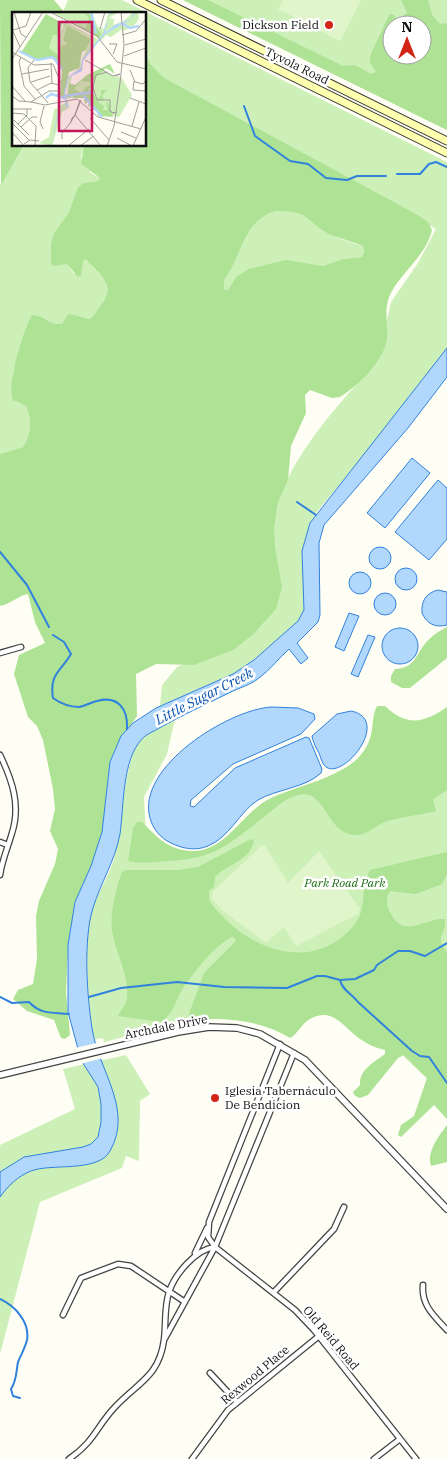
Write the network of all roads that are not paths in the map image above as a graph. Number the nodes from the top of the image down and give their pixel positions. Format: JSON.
{"nodes":[{"id":1,"x":137,"y":0,"type":"edge"},
{"id":2,"x":162,"y":0,"type":"edge"},
{"id":3,"x":447,"y":141,"type":"edge"},
{"id":4,"x":447,"y":153,"type":"edge"},
{"id":5,"x":21,"y":647,"type":"dead end"},
{"id":6,"x":0,"y":653,"type":"edge"},
{"id":7,"x":0,"y":755,"type":"edge"},
{"id":8,"x":0,"y":842,"type":"edge"},
{"id":9,"x":8,"y":845,"type":"junction"},
{"id":10,"x":0,"y":875,"type":"edge"},
{"id":11,"x":280,"y":1044,"type":"junction"},
{"id":12,"x":294,"y":1053,"type":"junction"},
{"id":13,"x":0,"y":1075,"type":"edge"},
{"id":14,"x":344,"y":1207,"type":"dead end"},
{"id":15,"x":447,"y":1209,"type":"edge"},
{"id":16,"x":209,"y":1222,"type":"junction"},
{"id":17,"x":215,"y":1247,"type":"junction"},
{"id":18,"x":193,"y":1257,"type":"junction"},
{"id":19,"x":423,"y":1285,"type":"dead end"},
{"id":20,"x":169,"y":1291,"type":"junction"},
{"id":21,"x":274,"y":1292,"type":"junction"},
{"id":22,"x":185,"y":1302,"type":"junction"},
{"id":23,"x":63,"y":1315,"type":"dead end"},
{"id":24,"x":447,"y":1330,"type":"edge"},
{"id":25,"x":319,"y":1336,"type":"junction"},
{"id":26,"x":164,"y":1340,"type":"junction"},
{"id":27,"x":210,"y":1373,"type":"dead end"},
{"id":28,"x":237,"y":1402,"type":"junction"},
{"id":29,"x":400,"y":1438,"type":"junction"},
{"id":30,"x":69,"y":1459,"type":"edge"},
{"id":31,"x":192,"y":1459,"type":"edge"},
{"id":32,"x":374,"y":1459,"type":"edge"},
{"id":33,"x":416,"y":1459,"type":"edge"}],
"edges":[{"from":1,"to":4,"type":"main road","name":"Tyvola Road"},
{"from":2,"to":3,"type":"main road","name":"Tyvola Road"},
{"from":5,"to":6,"type":"street"},
{"from":7,"to":9,"type":"street"},
{"from":8,"to":9,"type":"street"},
{"from":9,"to":10,"type":"street"},
{"from":11,"to":12,"type":"street","name":"Archdale Drive"},
{"from":11,"to":13,"type":"street","name":"Archdale Drive"},
{"from":11,"to":16,"type":"street"},
{"from":12,"to":15,"type":"street","name":"Archdale Drive"},
{"from":12,"to":17,"type":"street"},
{"from":14,"to":21,"type":"street"},
{"from":16,"to":17,"type":"street"},
{"from":16,"to":18,"type":"street"},
{"from":17,"to":18,"type":"street"},
{"from":17,"to":21,"type":"street","name":"Old Reid Road"},
{"from":17,"to":22,"type":"street"},
{"from":18,"to":20,"type":"street"},
{"from":19,"to":24,"type":"street"},
{"from":20,"to":22,"type":"street"},
{"from":20,"to":23,"type":"street"},
{"from":20,"to":26,"type":"street"},
{"from":21,"to":25,"type":"street","name":"Old Reid Road"},
{"from":22,"to":26,"type":"street"},
{"from":25,"to":28,"type":"street","name":"Rexwood Place"},
{"from":25,"to":29,"type":"street","name":"Old Reid Road"},
{"from":26,"to":30,"type":"street"},
{"from":27,"to":28,"type":"street"},
{"from":28,"to":31,"type":"street","name":"Rexwood Place"},
{"from":29,"to":32,"type":"street"},
{"from":29,"to":33,"type":"street","name":"Old Reid Road"}]}
